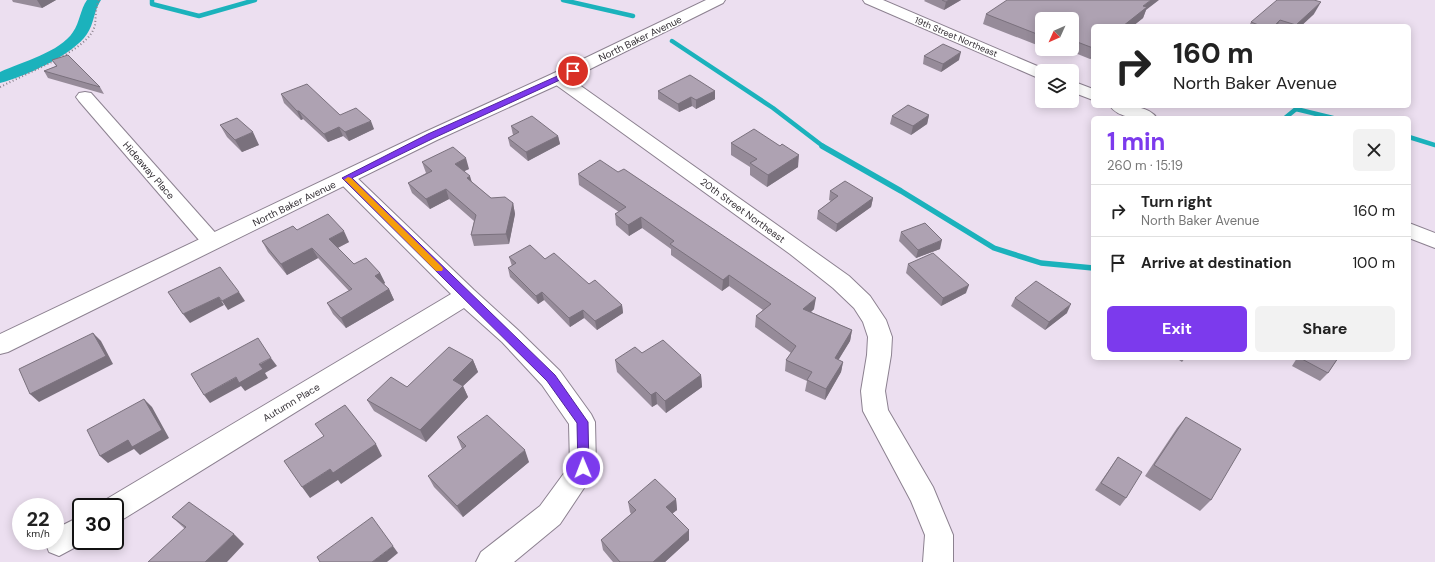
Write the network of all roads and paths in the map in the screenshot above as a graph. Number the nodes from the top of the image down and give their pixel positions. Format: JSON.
{"nodes":[{"id":1,"x":99,"y":0,"type":"edge"},
{"id":2,"x":718,"y":0,"type":"edge"},
{"id":3,"x":870,"y":0,"type":"edge"},
{"id":4,"x":1035,"y":70,"type":"edge"},
{"id":5,"x":558,"y":78,"type":"junction"},
{"id":6,"x":0,"y":87,"type":"edge"},
{"id":7,"x":1079,"y":89,"type":"edge"},
{"id":8,"x":1091,"y":94,"type":"edge"},
{"id":9,"x":85,"y":97,"type":"dead end"},
{"id":10,"x":1124,"y":108,"type":"edge"},
{"id":11,"x":1143,"y":116,"type":"edge"},
{"id":12,"x":346,"y":178,"type":"junction"},
{"id":13,"x":1411,"y":231,"type":"edge"},
{"id":14,"x":1435,"y":241,"type":"edge"},
{"id":15,"x":212,"y":242,"type":"junction"},
{"id":16,"x":466,"y":296,"type":"junction"},
{"id":17,"x":0,"y":345,"type":"edge"},
{"id":18,"x":124,"y":504,"type":"edge"},
{"id":19,"x":491,"y":562,"type":"edge"},
{"id":20,"x":938,"y":562,"type":"edge"}],
"edges":[{"from":1,"to":6,"type":"path"},
{"from":2,"to":5,"type":"street","name":"North Baker Avenue"},
{"from":3,"to":4,"type":"street","name":"19th Street Northeast"},
{"from":5,"to":12,"type":"street","name":"North Baker Avenue"},
{"from":5,"to":20,"type":"street","name":"20th Street Northeast"},
{"from":7,"to":8,"type":"street"},
{"from":9,"to":15,"type":"street","name":"Hideaway Place"},
{"from":10,"to":11,"type":"street"},
{"from":12,"to":15,"type":"street","name":"North Baker Avenue"},
{"from":12,"to":16,"type":"street"},
{"from":13,"to":14,"type":"street"},
{"from":15,"to":17,"type":"street","name":"North Baker Avenue"},
{"from":16,"to":18,"type":"street","name":"Autumn Place"},
{"from":16,"to":19,"type":"street"}]}
